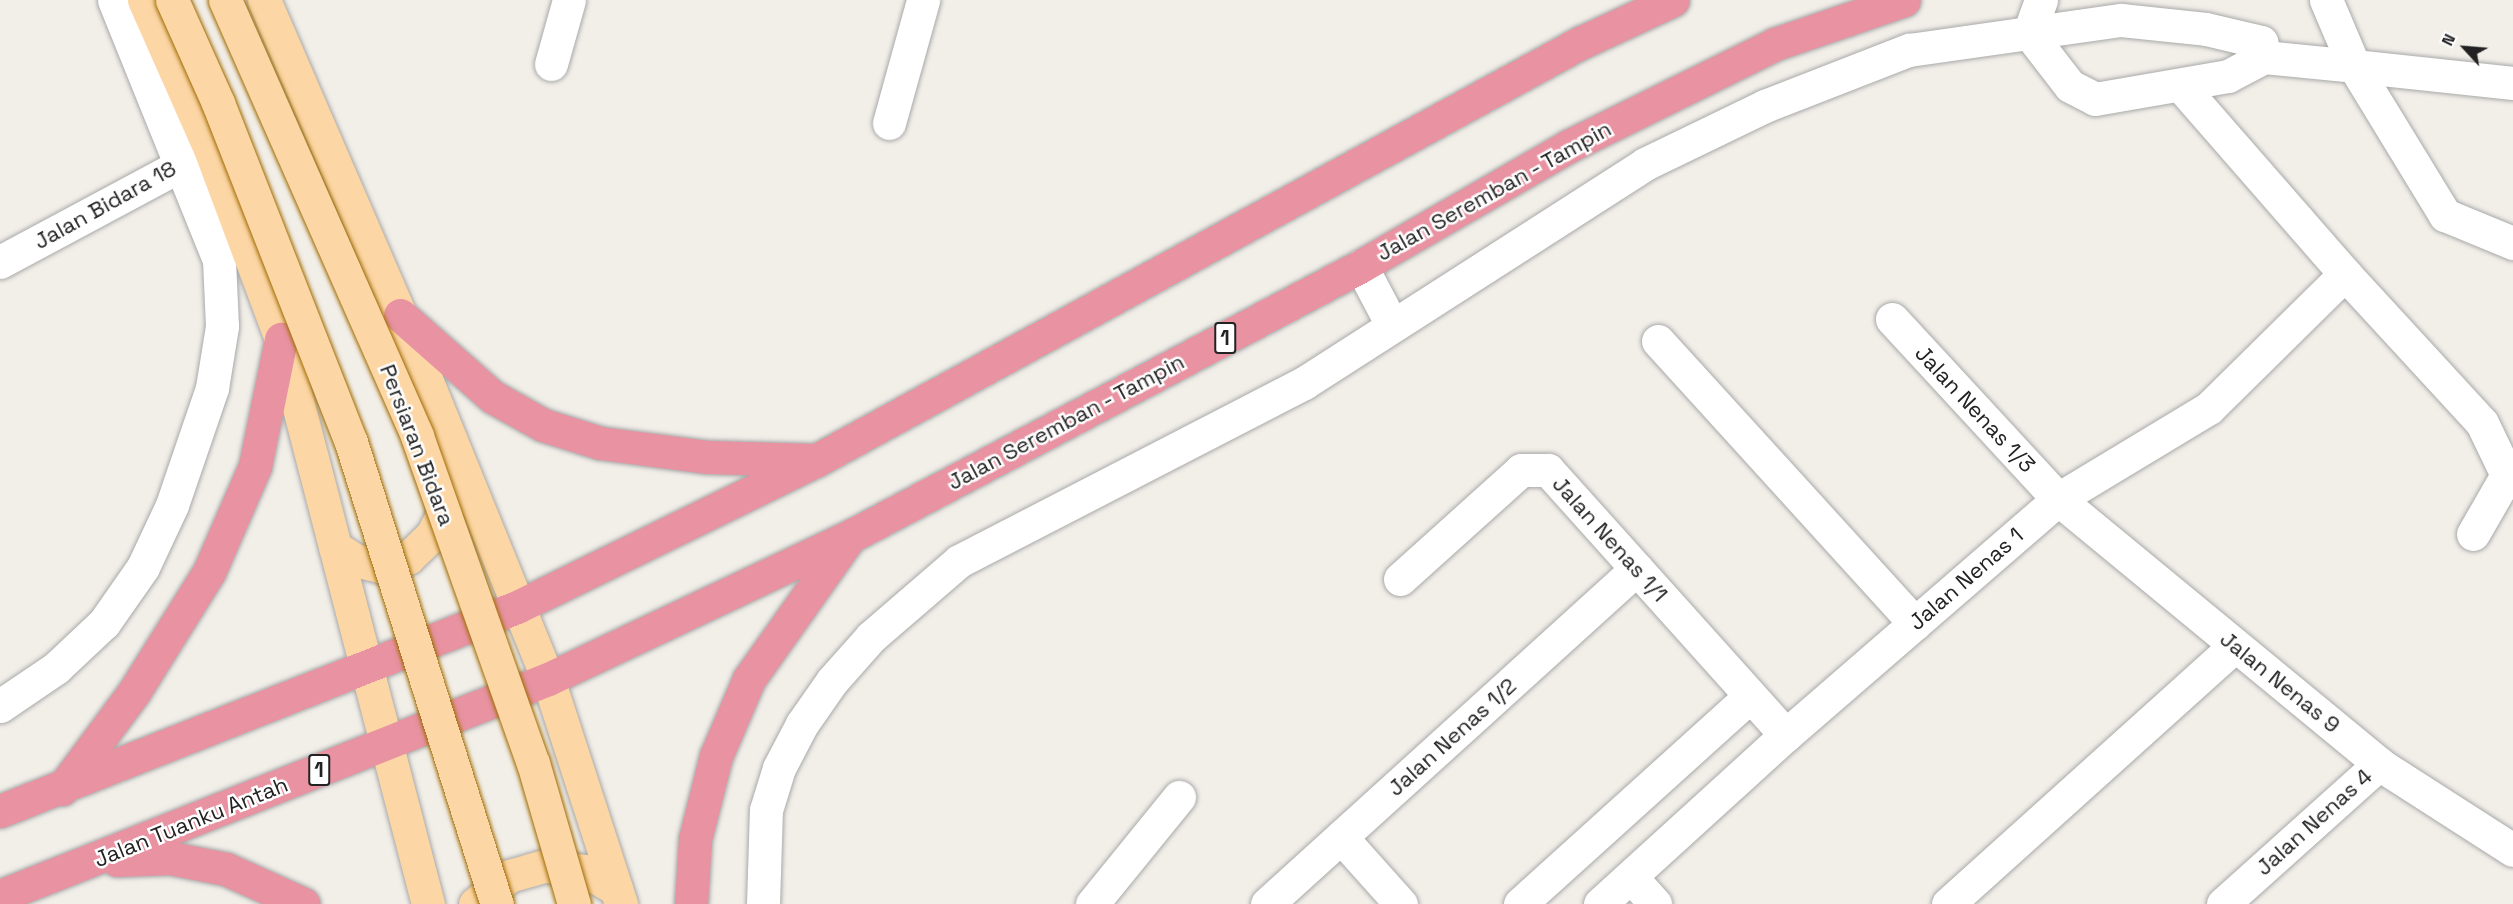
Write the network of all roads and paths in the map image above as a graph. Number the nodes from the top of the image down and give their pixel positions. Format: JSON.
{"nodes":[{"id":1,"x":114,"y":0,"type":"edge"},
{"id":2,"x":144,"y":0,"type":"edge"},
{"id":3,"x":172,"y":0,"type":"edge"},
{"id":4,"x":225,"y":0,"type":"edge"},
{"id":5,"x":264,"y":0,"type":"edge"},
{"id":6,"x":569,"y":0,"type":"edge"},
{"id":7,"x":923,"y":0,"type":"edge"},
{"id":8,"x":1673,"y":0,"type":"edge"},
{"id":9,"x":1904,"y":0,"type":"edge"},
{"id":10,"x":2041,"y":0,"type":"edge"},
{"id":11,"x":2326,"y":0,"type":"edge"},
{"id":12,"x":2029,"y":33,"type":"junction"},
{"id":13,"x":2264,"y":57,"type":"junction"},
{"id":14,"x":551,"y":64,"type":"dead end"},
{"id":15,"x":2354,"y":66,"type":"junction"},
{"id":16,"x":2513,"y":84,"type":"edge"},
{"id":17,"x":2182,"y":87,"type":"junction"},
{"id":18,"x":889,"y":123,"type":"dead end"},
{"id":19,"x":210,"y":149,"type":"junction"},
{"id":20,"x":181,"y":163,"type":"junction"},
{"id":21,"x":2513,"y":243,"type":"edge"},
{"id":22,"x":0,"y":262,"type":"edge"},
{"id":23,"x":1361,"y":266,"type":"junction"},
{"id":24,"x":2345,"y":274,"type":"junction"},
{"id":25,"x":400,"y":315,"type":"junction"},
{"id":26,"x":1892,"y":319,"type":"dead end"},
{"id":27,"x":1392,"y":325,"type":"junction"},
{"id":28,"x":281,"y":339,"type":"junction"},
{"id":29,"x":1658,"y":341,"type":"dead end"},
{"id":30,"x":457,"y":458,"type":"junction"},
{"id":31,"x":817,"y":460,"type":"junction"},
{"id":32,"x":2058,"y":499,"type":"junction"},
{"id":33,"x":2473,"y":534,"type":"dead end"},
{"id":34,"x":849,"y":537,"type":"junction"},
{"id":35,"x":335,"y":547,"type":"junction"},
{"id":36,"x":1636,"y":569,"type":"junction"},
{"id":37,"x":1400,"y":579,"type":"dead end"},
{"id":38,"x":518,"y":607,"type":"junction"},
{"id":39,"x":1915,"y":622,"type":"junction"},
{"id":40,"x":2235,"y":646,"type":"junction"},
{"id":41,"x":366,"y":667,"type":"junction"},
{"id":42,"x":548,"y":679,"type":"junction"},
{"id":43,"x":1750,"y":696,"type":"junction"},
{"id":44,"x":0,"y":706,"type":"edge"},
{"id":45,"x":1786,"y":735,"type":"junction"},
{"id":46,"x":386,"y":743,"type":"junction"},
{"id":47,"x":2379,"y":764,"type":"junction"},
{"id":48,"x":62,"y":789,"type":"junction"},
{"id":49,"x":1179,"y":797,"type":"dead end"},
{"id":50,"x":0,"y":812,"type":"edge"},
{"id":51,"x":1341,"y":837,"type":"junction"},
{"id":52,"x":2513,"y":850,"type":"edge"},
{"id":53,"x":91,"y":862,"type":"junction"},
{"id":54,"x":1631,"y":877,"type":"junction"},
{"id":55,"x":0,"y":896,"type":"edge"},
{"id":56,"x":618,"y":897,"type":"edge"},
{"id":57,"x":303,"y":904,"type":"edge"},
{"id":58,"x":428,"y":904,"type":"edge"},
{"id":59,"x":475,"y":904,"type":"edge"},
{"id":60,"x":497,"y":904,"type":"edge"},
{"id":61,"x":574,"y":904,"type":"edge"},
{"id":62,"x":691,"y":904,"type":"edge"},
{"id":63,"x":763,"y":904,"type":"edge"},
{"id":64,"x":1092,"y":904,"type":"edge"},
{"id":65,"x":1267,"y":904,"type":"edge"},
{"id":66,"x":1401,"y":904,"type":"edge"},
{"id":67,"x":1520,"y":904,"type":"edge"},
{"id":68,"x":1600,"y":904,"type":"edge"},
{"id":69,"x":1654,"y":904,"type":"edge"},
{"id":70,"x":1948,"y":904,"type":"edge"},
{"id":71,"x":2223,"y":904,"type":"edge"}],
"edges":[{"from":1,"to":20,"type":"street"},
{"from":2,"to":19,"type":"main road"},
{"from":3,"to":60,"type":"main road","bridge":true},
{"from":4,"to":61,"type":"main road","name":"Persiaran Bidara","bridge":true},
{"from":5,"to":25,"type":"main road","name":"Persiaran Bidara"},
{"from":6,"to":14,"type":"street"},
{"from":7,"to":18,"type":"street"},
{"from":8,"to":31,"type":"highway"},
{"from":9,"to":23,"type":"highway","name":"Jalan Seremban - Tampin","number":"1"},
{"from":10,"to":12,"type":"street"},
{"from":11,"to":15,"type":"street"},
{"from":12,"to":13,"type":"street"},
{"from":12,"to":17,"type":"street"},
{"from":12,"to":27,"type":"street"},
{"from":13,"to":15,"type":"street"},
{"from":13,"to":17,"type":"street"},
{"from":15,"to":16,"type":"street"},
{"from":15,"to":21,"type":"street"},
{"from":17,"to":24,"type":"street"},
{"from":19,"to":20,"type":"street","name":"Jalan Bidara 18"},
{"from":19,"to":28,"type":"main road"},
{"from":20,"to":22,"type":"street","name":"Jalan Bidara 18"},
{"from":20,"to":44,"type":"street"},
{"from":23,"to":27,"type":"street"},
{"from":23,"to":34,"type":"highway","name":"Jalan Seremban - Tampin","number":"1"},
{"from":24,"to":32,"type":"street","name":"Jalan Nenas 1"},
{"from":24,"to":33,"type":"street"},
{"from":25,"to":30,"type":"main road","name":"Persiaran Bidara"},
{"from":25,"to":31,"type":"highway"},
{"from":26,"to":32,"type":"street","name":"Jalan Nenas 1/3"},
{"from":27,"to":63,"type":"street"},
{"from":28,"to":35,"type":"main road"},
{"from":28,"to":48,"type":"highway"},
{"from":29,"to":39,"type":"street"},
{"from":30,"to":35,"type":"main road"},
{"from":30,"to":38,"type":"main road","name":"Persiaran Bidara"},
{"from":31,"to":38,"type":"highway"},
{"from":32,"to":39,"type":"street","name":"Jalan Nenas 1"},
{"from":32,"to":40,"type":"street","name":"Jalan Nenas 9"},
{"from":34,"to":42,"type":"highway","name":"Jalan Seremban - Tampin","number":"1"},
{"from":34,"to":62,"type":"highway"},
{"from":35,"to":41,"type":"main road"},
{"from":36,"to":37,"type":"street","name":"Jalan Nenas 1/1"},
{"from":36,"to":43,"type":"street","name":"Jalan Nenas 1/1"},
{"from":36,"to":51,"type":"street","name":"Jalan Nenas 1/2"},
{"from":38,"to":41,"type":"highway"},
{"from":38,"to":42,"type":"main road","name":"Persiaran Bidara"},
{"from":39,"to":45,"type":"street","name":"Jalan Nenas 1"},
{"from":40,"to":47,"type":"street","name":"Jalan Nenas 9"},
{"from":40,"to":70,"type":"street"},
{"from":41,"to":46,"type":"main road"},
{"from":41,"to":48,"type":"highway"},
{"from":42,"to":46,"type":"highway","name":"Jalan Tuanku Antah","number":"1"},
{"from":42,"to":56,"type":"main road","name":"Persiaran Bidara"},
{"from":43,"to":45,"type":"street","name":"Jalan Nenas 1/1"},
{"from":43,"to":67,"type":"street"},
{"from":45,"to":54,"type":"street","name":"Jalan Nenas 1"},
{"from":46,"to":53,"type":"highway","name":"Jalan Tuanku Antah","number":"1"},
{"from":46,"to":58,"type":"main road"},
{"from":47,"to":52,"type":"street","name":"Jalan Nenas 9"},
{"from":47,"to":71,"type":"street","name":"Jalan Nenas 4"},
{"from":48,"to":50,"type":"highway"},
{"from":49,"to":64,"type":"street"},
{"from":51,"to":65,"type":"street","name":"Jalan Nenas 1/2"},
{"from":51,"to":66,"type":"street"},
{"from":53,"to":55,"type":"highway","name":"Jalan Tuanku Antah","number":"1"},
{"from":53,"to":57,"type":"highway"},
{"from":54,"to":68,"type":"street","name":"Jalan Nenas 1"},
{"from":54,"to":69,"type":"street"},
{"from":56,"to":59,"type":"main road"}]}
